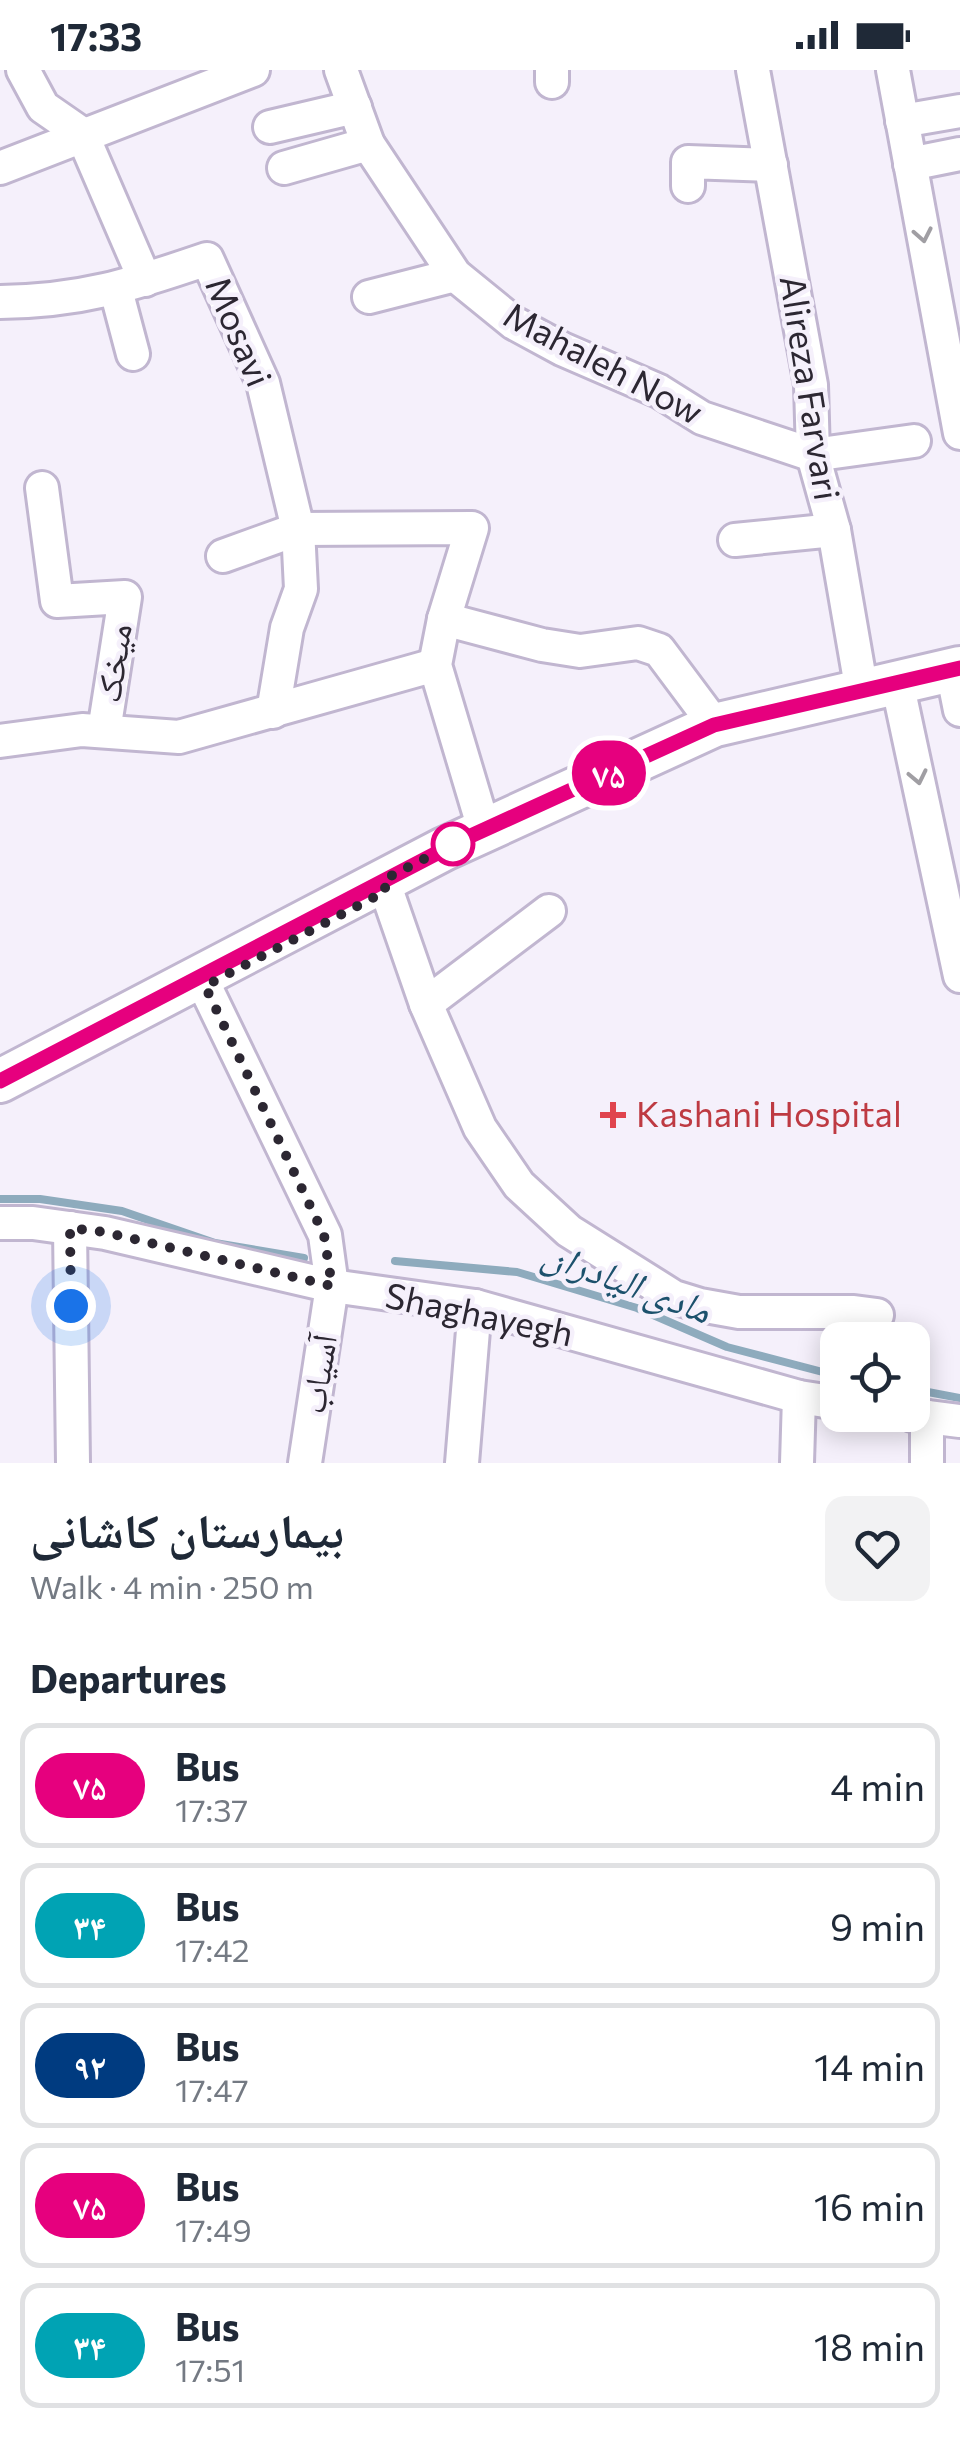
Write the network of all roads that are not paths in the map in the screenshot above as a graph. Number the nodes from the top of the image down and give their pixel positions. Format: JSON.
{"nodes":[{"id":1,"x":23,"y":70,"type":"edge"},
{"id":2,"x":253,"y":70,"type":"edge"},
{"id":3,"x":341,"y":70,"type":"edge"},
{"id":4,"x":893,"y":70,"type":"edge"},
{"id":5,"x":750,"y":75,"type":"edge"},
{"id":6,"x":355,"y":108,"type":"junction"},
{"id":7,"x":960,"y":112,"type":"edge"},
{"id":8,"x":902,"y":121,"type":"junction"},
{"id":9,"x":270,"y":127,"type":"dead end"},
{"id":10,"x":82,"y":134,"type":"junction"},
{"id":11,"x":368,"y":144,"type":"junction"},
{"id":12,"x":960,"y":154,"type":"edge"},
{"id":13,"x":910,"y":164,"type":"junction"},
{"id":14,"x":770,"y":165,"type":"junction"},
{"id":15,"x":0,"y":168,"type":"edge"},
{"id":16,"x":284,"y":168,"type":"dead end"},
{"id":17,"x":688,"y":186,"type":"dead end"},
{"id":18,"x":455,"y":275,"type":"junction"},
{"id":19,"x":130,"y":285,"type":"junction"},
{"id":20,"x":369,"y":298,"type":"dead end"},
{"id":21,"x":0,"y":302,"type":"edge"},
{"id":22,"x":953,"y":351,"type":"edge"},
{"id":23,"x":133,"y":354,"type":"dead end"},
{"id":24,"x":960,"y":432,"type":"edge"},
{"id":25,"x":914,"y":441,"type":"dead end"},
{"id":26,"x":813,"y":455,"type":"junction"},
{"id":27,"x":42,"y":488,"type":"dead end"},
{"id":28,"x":298,"y":528,"type":"junction"},
{"id":29,"x":834,"y":530,"type":"junction"},
{"id":30,"x":735,"y":540,"type":"dead end"},
{"id":31,"x":224,"y":556,"type":"dead end"},
{"id":32,"x":444,"y":618,"type":"junction"},
{"id":33,"x":435,"y":665,"type":"junction"},
{"id":34,"x":957,"y":682,"type":"edge"},
{"id":35,"x":886,"y":689,"type":"junction"},
{"id":36,"x":272,"y":712,"type":"junction"},
{"id":37,"x":714,"y":725,"type":"junction"},
{"id":38,"x":104,"y":732,"type":"junction"},
{"id":39,"x":0,"y":741,"type":"edge"},
{"id":40,"x":484,"y":829,"type":"junction"},
{"id":41,"x":385,"y":886,"type":"junction"},
{"id":42,"x":550,"y":911,"type":"dead end"},
{"id":43,"x":960,"y":976,"type":"edge"},
{"id":44,"x":202,"y":981,"type":"junction"},
{"id":45,"x":426,"y":1004,"type":"junction"},
{"id":46,"x":0,"y":1081,"type":"edge"},
{"id":47,"x":0,"y":1096,"type":"edge"},
{"id":48,"x":0,"y":1223,"type":"edge"},
{"id":49,"x":70,"y":1228,"type":"junction"},
{"id":50,"x":332,"y":1286,"type":"junction"},
{"id":51,"x":475,"y":1306,"type":"junction"},
{"id":52,"x":878,"y":1315,"type":"dead end"},
{"id":53,"x":799,"y":1397,"type":"junction"},
{"id":54,"x":820,"y":1400,"type":"edge"},
{"id":55,"x":930,"y":1417,"type":"edge"},
{"id":56,"x":960,"y":1421,"type":"edge"},
{"id":57,"x":922,"y":1432,"type":"edge"},
{"id":58,"x":73,"y":1463,"type":"edge"},
{"id":59,"x":305,"y":1463,"type":"edge"},
{"id":60,"x":462,"y":1463,"type":"edge"},
{"id":61,"x":797,"y":1463,"type":"edge"},
{"id":62,"x":927,"y":1463,"type":"edge"}],
"edges":[{"from":1,"to":10,"type":"street"},
{"from":2,"to":10,"type":"street"},
{"from":3,"to":6,"type":"street","name":"Mahaleh Now"},
{"from":4,"to":8,"type":"street"},
{"from":5,"to":14,"type":"street","name":"Alireza Farvari"},
{"from":6,"to":9,"type":"street"},
{"from":6,"to":11,"type":"street","name":"Mahaleh Now"},
{"from":7,"to":8,"type":"street"},
{"from":8,"to":13,"type":"street"},
{"from":10,"to":15,"type":"street"},
{"from":10,"to":19,"type":"street","name":"Mosavi"},
{"from":11,"to":16,"type":"street"},
{"from":11,"to":18,"type":"street","name":"Mahaleh Now"},
{"from":12,"to":13,"type":"street"},
{"from":13,"to":22,"type":"street","one_way":true},
{"from":14,"to":17,"type":"street"},
{"from":14,"to":26,"type":"street","name":"Alireza Farvari"},
{"from":18,"to":20,"type":"street"},
{"from":18,"to":26,"type":"street","name":"Mahaleh Now"},
{"from":19,"to":21,"type":"street"},
{"from":19,"to":23,"type":"street"},
{"from":19,"to":28,"type":"street","name":"Mosavi"},
{"from":22,"to":24,"type":"street"},
{"from":25,"to":26,"type":"street"},
{"from":26,"to":29,"type":"street","name":"Alireza Farvari"},
{"from":27,"to":38,"type":"street","name":"میخک"},
{"from":28,"to":31,"type":"street"},
{"from":28,"to":32,"type":"street"},
{"from":28,"to":36,"type":"street","name":"Mosavi"},
{"from":29,"to":30,"type":"street"},
{"from":29,"to":35,"type":"street","name":"Alireza Farvari"},
{"from":32,"to":33,"type":"street"},
{"from":32,"to":37,"type":"street"},
{"from":33,"to":36,"type":"street"},
{"from":33,"to":40,"type":"street"},
{"from":34,"to":35,"type":"main road"},
{"from":35,"to":37,"type":"main road"},
{"from":35,"to":41,"type":"street"},
{"from":35,"to":43,"type":"street","name":"Alireza Farvari","one_way":true},
{"from":36,"to":38,"type":"street"},
{"from":37,"to":40,"type":"main road"},
{"from":38,"to":39,"type":"street"},
{"from":40,"to":41,"type":"main road"},
{"from":41,"to":44,"type":"main road"},
{"from":41,"to":45,"type":"street"},
{"from":42,"to":45,"type":"street"},
{"from":44,"to":46,"type":"main road"},
{"from":44,"to":47,"type":"street"},
{"from":44,"to":50,"type":"street","name":"آسیاب"},
{"from":45,"to":52,"type":"street"},
{"from":48,"to":49,"type":"street","name":"Shaghayegh"},
{"from":49,"to":50,"type":"street","name":"Shaghayegh"},
{"from":49,"to":58,"type":"street"},
{"from":50,"to":51,"type":"street","name":"Shaghayegh"},
{"from":50,"to":59,"type":"street","name":"آسیاب"},
{"from":51,"to":53,"type":"street","name":"Shaghayegh"},
{"from":51,"to":60,"type":"street"},
{"from":53,"to":54,"type":"street","name":"Shaghayegh"},
{"from":53,"to":61,"type":"street"},
{"from":55,"to":56,"type":"street"},
{"from":57,"to":62,"type":"street"}]}
